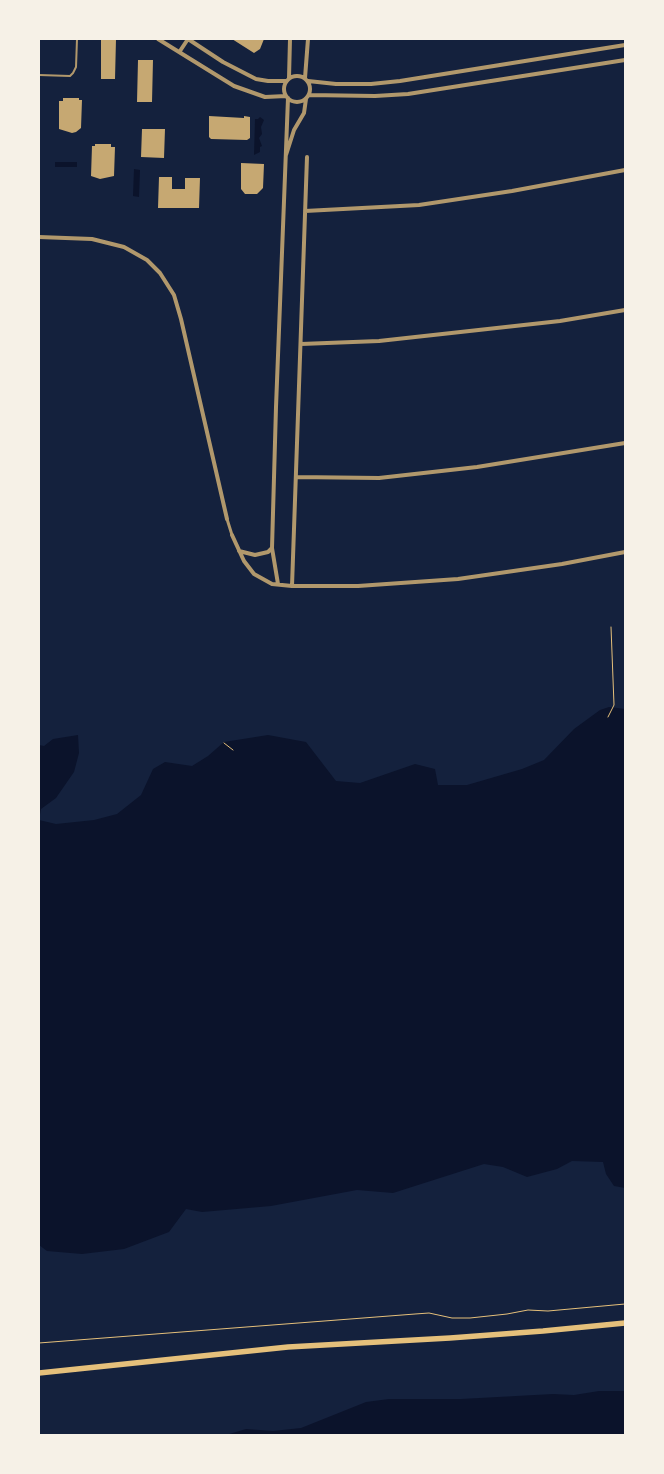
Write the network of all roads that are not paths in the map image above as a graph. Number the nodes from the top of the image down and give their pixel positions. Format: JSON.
{"nodes":[{"id":1,"x":77,"y":39,"type":"edge"},
{"id":2,"x":158,"y":39,"type":"edge"},
{"id":3,"x":188,"y":39,"type":"edge"},
{"id":4,"x":290,"y":39,"type":"edge"},
{"id":5,"x":308,"y":39,"type":"edge"},
{"id":6,"x":625,"y":46,"type":"edge"},
{"id":7,"x":180,"y":51,"type":"junction"},
{"id":8,"x":625,"y":60,"type":"edge"},
{"id":9,"x":39,"y":75,"type":"edge"},
{"id":10,"x":288,"y":79,"type":"junction"},
{"id":11,"x":307,"y":80,"type":"junction"},
{"id":12,"x":287,"y":97,"type":"junction"},
{"id":13,"x":307,"y":97,"type":"junction"},
{"id":14,"x":307,"y":157,"type":"dead end"},
{"id":15,"x":284,"y":160,"type":"junction"},
{"id":16,"x":625,"y":170,"type":"edge"},
{"id":17,"x":305,"y":211,"type":"junction"},
{"id":18,"x":39,"y":237,"type":"edge"},
{"id":19,"x":625,"y":310,"type":"edge"},
{"id":20,"x":301,"y":344,"type":"junction"},
{"id":21,"x":625,"y":443,"type":"edge"},
{"id":22,"x":296,"y":477,"type":"junction"},
{"id":23,"x":228,"y":519,"type":"joint"},
{"id":24,"x":232,"y":535,"type":"joint"},
{"id":25,"x":272,"y":548,"type":"junction"},
{"id":26,"x":239,"y":551,"type":"junction"},
{"id":27,"x":625,"y":552,"type":"edge"},
{"id":28,"x":278,"y":584,"type":"junction"},
{"id":29,"x":292,"y":586,"type":"junction"},
{"id":30,"x":625,"y":1323,"type":"edge"},
{"id":31,"x":39,"y":1373,"type":"edge"}],
"edges":[{"from":1,"to":9,"type":"lane"},
{"from":2,"to":7,"type":"street"},
{"from":3,"to":7,"type":"street"},
{"from":3,"to":10,"type":"street"},
{"from":4,"to":10,"type":"street"},
{"from":5,"to":11,"type":"street"},
{"from":6,"to":11,"type":"street"},
{"from":7,"to":12,"type":"street"},
{"from":8,"to":13,"type":"street"},
{"from":10,"to":11,"type":"street"},
{"from":10,"to":12,"type":"street"},
{"from":11,"to":13,"type":"street"},
{"from":12,"to":13,"type":"street"},
{"from":12,"to":15,"type":"street"},
{"from":13,"to":15,"type":"street"},
{"from":14,"to":17,"type":"street"},
{"from":15,"to":25,"type":"street"},
{"from":16,"to":17,"type":"street"},
{"from":17,"to":20,"type":"street"},
{"from":18,"to":23,"type":"street"},
{"from":19,"to":20,"type":"street"},
{"from":20,"to":22,"type":"street"},
{"from":21,"to":22,"type":"street"},
{"from":22,"to":29,"type":"street"},
{"from":23,"to":24,"type":"street"},
{"from":24,"to":26,"type":"street"},
{"from":25,"to":26,"type":"street"},
{"from":25,"to":28,"type":"street"},
{"from":26,"to":28,"type":"street"},
{"from":27,"to":29,"type":"street"},
{"from":28,"to":29,"type":"street"},
{"from":30,"to":31,"type":"main road"}]}
